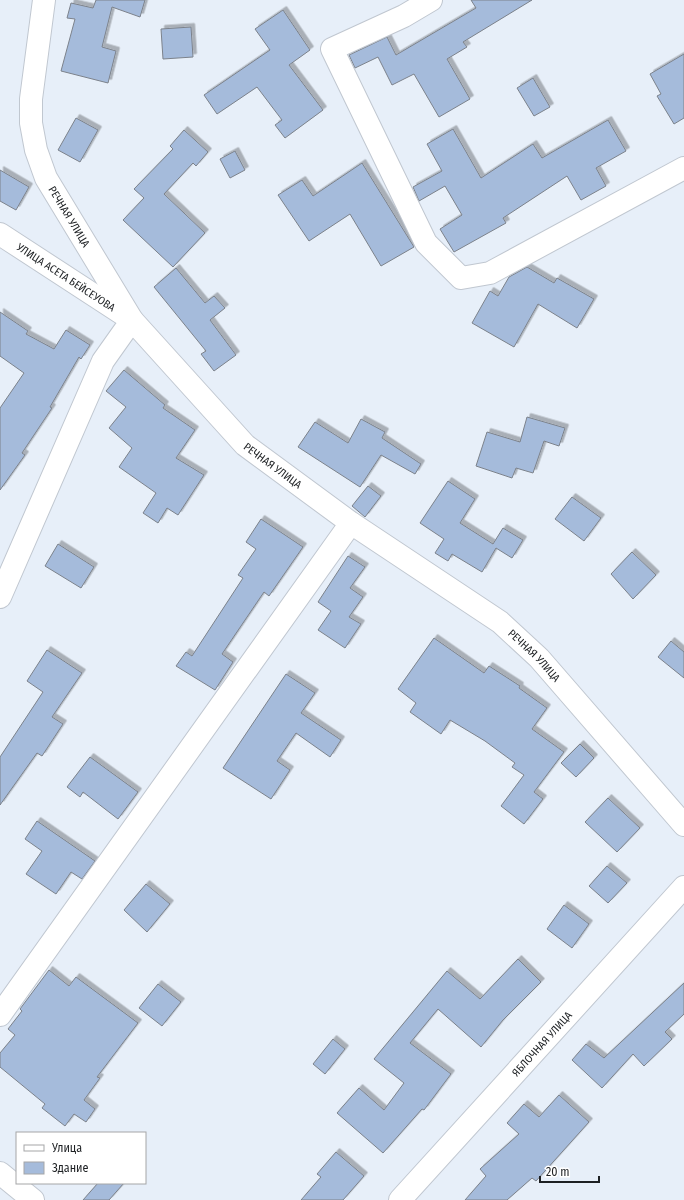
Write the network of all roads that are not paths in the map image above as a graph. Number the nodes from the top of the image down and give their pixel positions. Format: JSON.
{"nodes":[{"id":1,"x":431,"y":0,"type":"edge"},
{"id":2,"x":45,"y":1,"type":"edge"},
{"id":3,"x":684,"y":168,"type":"edge"},
{"id":4,"x":0,"y":234,"type":"edge"},
{"id":5,"x":132,"y":320,"type":"junction"},
{"id":6,"x":351,"y":523,"type":"junction"},
{"id":7,"x":0,"y":597,"type":"edge"},
{"id":8,"x":684,"y":825,"type":"edge"},
{"id":9,"x":684,"y":887,"type":"edge"},
{"id":10,"x":0,"y":1014,"type":"edge"},
{"id":11,"x":0,"y":1173,"type":"edge"},
{"id":12,"x":33,"y":1200,"type":"edge"},
{"id":13,"x":400,"y":1200,"type":"edge"}],
"edges":[{"from":1,"to":3,"type":"street"},
{"from":2,"to":5,"type":"street","name":"РЕЧНАЯ УЛИЦА"},
{"from":4,"to":5,"type":"street","name":"УЛИЦА АСЕТА БЕЙСЕУОВА"},
{"from":5,"to":6,"type":"street","name":"РЕЧНАЯ УЛИЦА"},
{"from":5,"to":7,"type":"street"},
{"from":6,"to":8,"type":"street","name":"РЕЧНАЯ УЛИЦА"},
{"from":6,"to":10,"type":"street"},
{"from":9,"to":13,"type":"street","name":"ЯБЛОЧНАЯ УЛИЦА"},
{"from":11,"to":12,"type":"street"}]}
